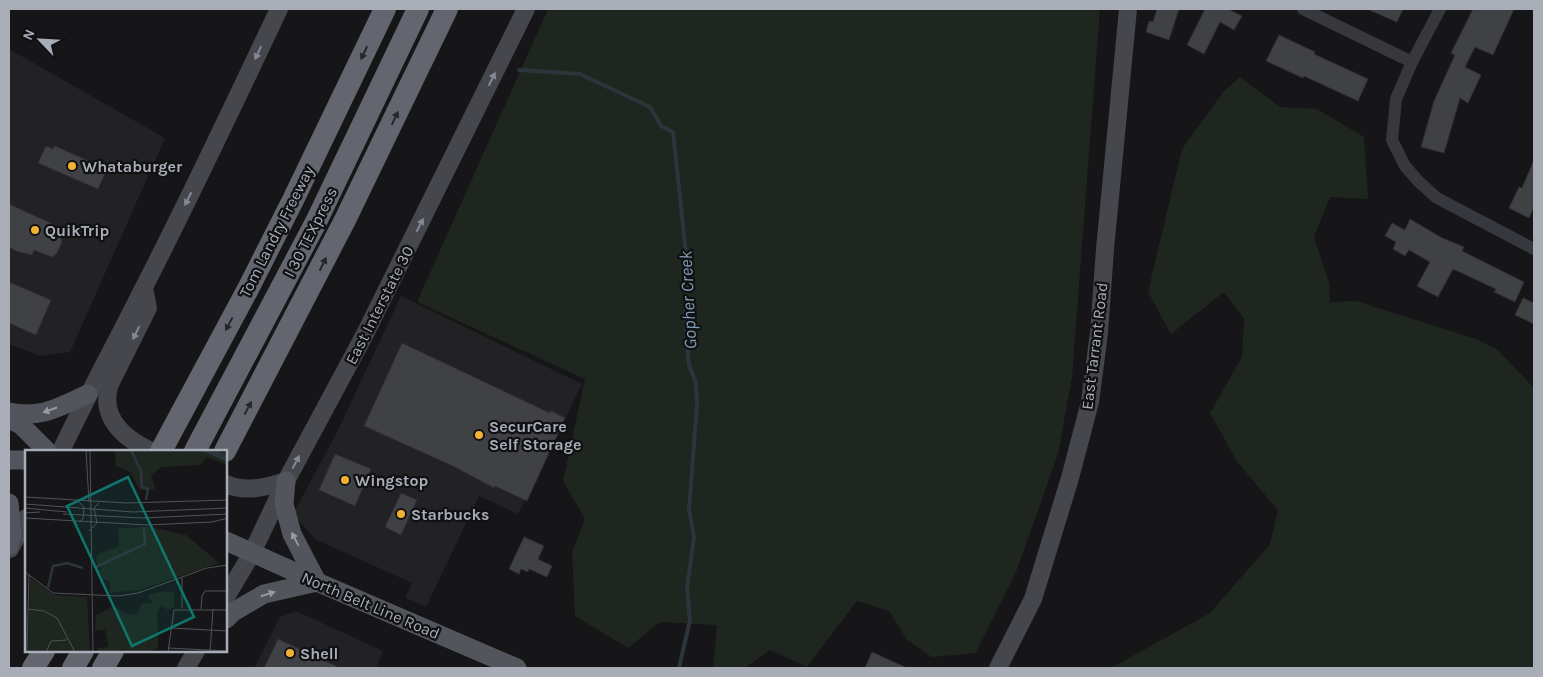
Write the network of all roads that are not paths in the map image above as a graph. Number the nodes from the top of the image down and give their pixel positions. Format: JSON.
{"nodes":[{"id":1,"x":279,"y":9,"type":"edge"},
{"id":2,"x":385,"y":9,"type":"edge"},
{"id":3,"x":418,"y":9,"type":"edge"},
{"id":4,"x":447,"y":9,"type":"edge"},
{"id":5,"x":526,"y":9,"type":"edge"},
{"id":6,"x":1128,"y":9,"type":"edge"},
{"id":7,"x":1303,"y":9,"type":"edge"},
{"id":8,"x":1440,"y":9,"type":"edge"},
{"id":9,"x":1412,"y":62,"type":"junction"},
{"id":10,"x":1534,"y":249,"type":"edge"},
{"id":11,"x":144,"y":288,"type":"junction"},
{"id":12,"x":88,"y":394,"type":"junction"},
{"id":13,"x":9,"y":412,"type":"edge"},
{"id":14,"x":9,"y":419,"type":"edge"},
{"id":15,"x":159,"y":449,"type":"edge"},
{"id":16,"x":46,"y":450,"type":"edge"},
{"id":17,"x":61,"y":450,"type":"edge"},
{"id":18,"x":197,"y":450,"type":"edge"},
{"id":19,"x":226,"y":450,"type":"edge"},
{"id":20,"x":9,"y":460,"type":"edge"},
{"id":21,"x":25,"y":460,"type":"edge"},
{"id":22,"x":286,"y":481,"type":"junction"},
{"id":23,"x":228,"y":485,"type":"edge"},
{"id":24,"x":9,"y":503,"type":"edge"},
{"id":25,"x":25,"y":520,"type":"edge"},
{"id":26,"x":228,"y":542,"type":"edge"},
{"id":27,"x":25,"y":543,"type":"edge"},
{"id":28,"x":9,"y":546,"type":"edge"},
{"id":29,"x":9,"y":552,"type":"edge"},
{"id":30,"x":252,"y":553,"type":"junction"},
{"id":31,"x":9,"y":556,"type":"edge"},
{"id":32,"x":317,"y":582,"type":"junction"},
{"id":33,"x":228,"y":594,"type":"edge"},
{"id":34,"x":228,"y":616,"type":"edge"},
{"id":35,"x":43,"y":652,"type":"edge"},
{"id":36,"x":82,"y":652,"type":"edge"},
{"id":37,"x":112,"y":652,"type":"edge"},
{"id":38,"x":185,"y":652,"type":"edge"},
{"id":39,"x":195,"y":652,"type":"edge"},
{"id":40,"x":33,"y":668,"type":"edge"},
{"id":41,"x":73,"y":668,"type":"edge"},
{"id":42,"x":103,"y":668,"type":"edge"},
{"id":43,"x":177,"y":668,"type":"edge"},
{"id":44,"x":186,"y":668,"type":"edge"},
{"id":45,"x":516,"y":668,"type":"edge"},
{"id":46,"x":998,"y":668,"type":"edge"}],
"edges":[{"from":1,"to":11,"type":"main road","one_way":true},
{"from":2,"to":15,"type":"highway","name":"Tom Landry Freeway","one_way":true},
{"from":3,"to":18,"type":"highway","name":"I 30 TEXpress"},
{"from":19,"to":4,"type":"highway","one_way":true},
{"from":22,"to":5,"type":"main road","name":"East Interstate 30","one_way":true},
{"from":6,"to":46,"type":"main road","name":"East Tarrant Road"},
{"from":7,"to":9,"type":"street"},
{"from":8,"to":9,"type":"street"},
{"from":9,"to":10,"type":"street"},
{"from":11,"to":12,"type":"main road"},
{"from":11,"to":15,"type":"main road","one_way":true},
{"from":12,"to":13,"type":"main road","one_way":true},
{"from":12,"to":17,"type":"main road"},
{"from":14,"to":16,"type":"main road"},
{"from":20,"to":21,"type":"main road"},
{"from":22,"to":23,"type":"main road"},
{"from":22,"to":30,"type":"main road","name":"East Interstate 30"},
{"from":32,"to":22,"type":"main road","one_way":true},
{"from":24,"to":28,"type":"main road"},
{"from":25,"to":29,"type":"main road"},
{"from":26,"to":30,"type":"main road","name":"North Belt Line Road"},
{"from":27,"to":31,"type":"main road"},
{"from":30,"to":32,"type":"main road","name":"North Belt Line Road"},
{"from":30,"to":33,"type":"main road","name":"East Interstate 30"},
{"from":34,"to":32,"type":"main road","one_way":true},
{"from":32,"to":45,"type":"main road","name":"North Belt Line Road"},
{"from":35,"to":40,"type":"highway"},
{"from":36,"to":41,"type":"highway"},
{"from":37,"to":42,"type":"highway"},
{"from":38,"to":43,"type":"main road"},
{"from":39,"to":44,"type":"main road"}]}
